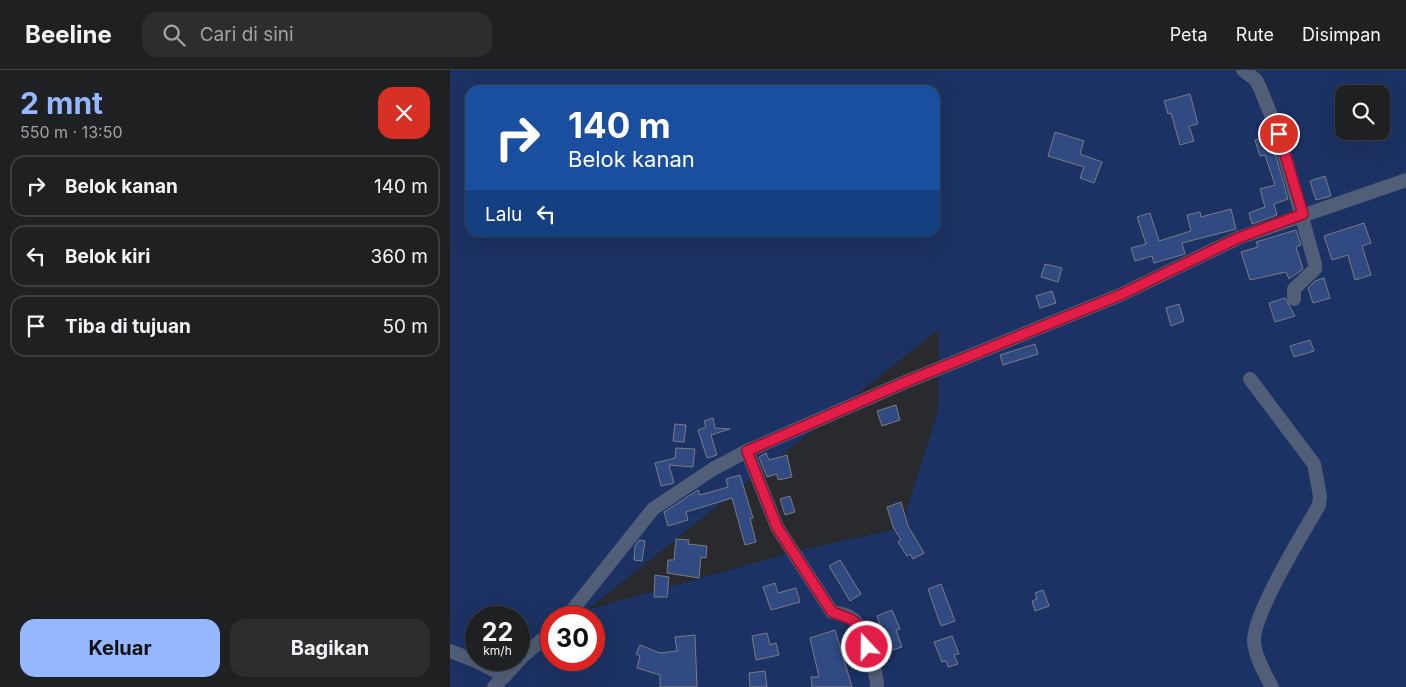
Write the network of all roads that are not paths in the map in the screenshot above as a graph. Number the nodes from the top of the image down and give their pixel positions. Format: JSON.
{"nodes":[{"id":1,"x":1243,"y":70,"type":"edge"},
{"id":2,"x":1406,"y":180,"type":"edge"},
{"id":3,"x":1303,"y":214,"type":"junction"},
{"id":4,"x":1294,"y":299,"type":"dead end"},
{"id":5,"x":1250,"y":379,"type":"dead end"},
{"id":6,"x":747,"y":451,"type":"junction"},
{"id":7,"x":576,"y":606,"type":"edge"},
{"id":8,"x":540,"y":643,"type":"edge"},
{"id":9,"x":450,"y":651,"type":"edge"},
{"id":10,"x":505,"y":676,"type":"junction"},
{"id":11,"x":494,"y":687,"type":"edge"},
{"id":12,"x":877,"y":687,"type":"edge"},
{"id":13,"x":1272,"y":687,"type":"edge"}],
"edges":[{"from":1,"to":3,"type":"street"},
{"from":2,"to":3,"type":"street"},
{"from":3,"to":4,"type":"street"},
{"from":3,"to":6,"type":"street"},
{"from":5,"to":13,"type":"street"},
{"from":6,"to":7,"type":"street"},
{"from":6,"to":12,"type":"street"},
{"from":8,"to":10,"type":"street"},
{"from":9,"to":10,"type":"street"},
{"from":10,"to":11,"type":"street"}]}
